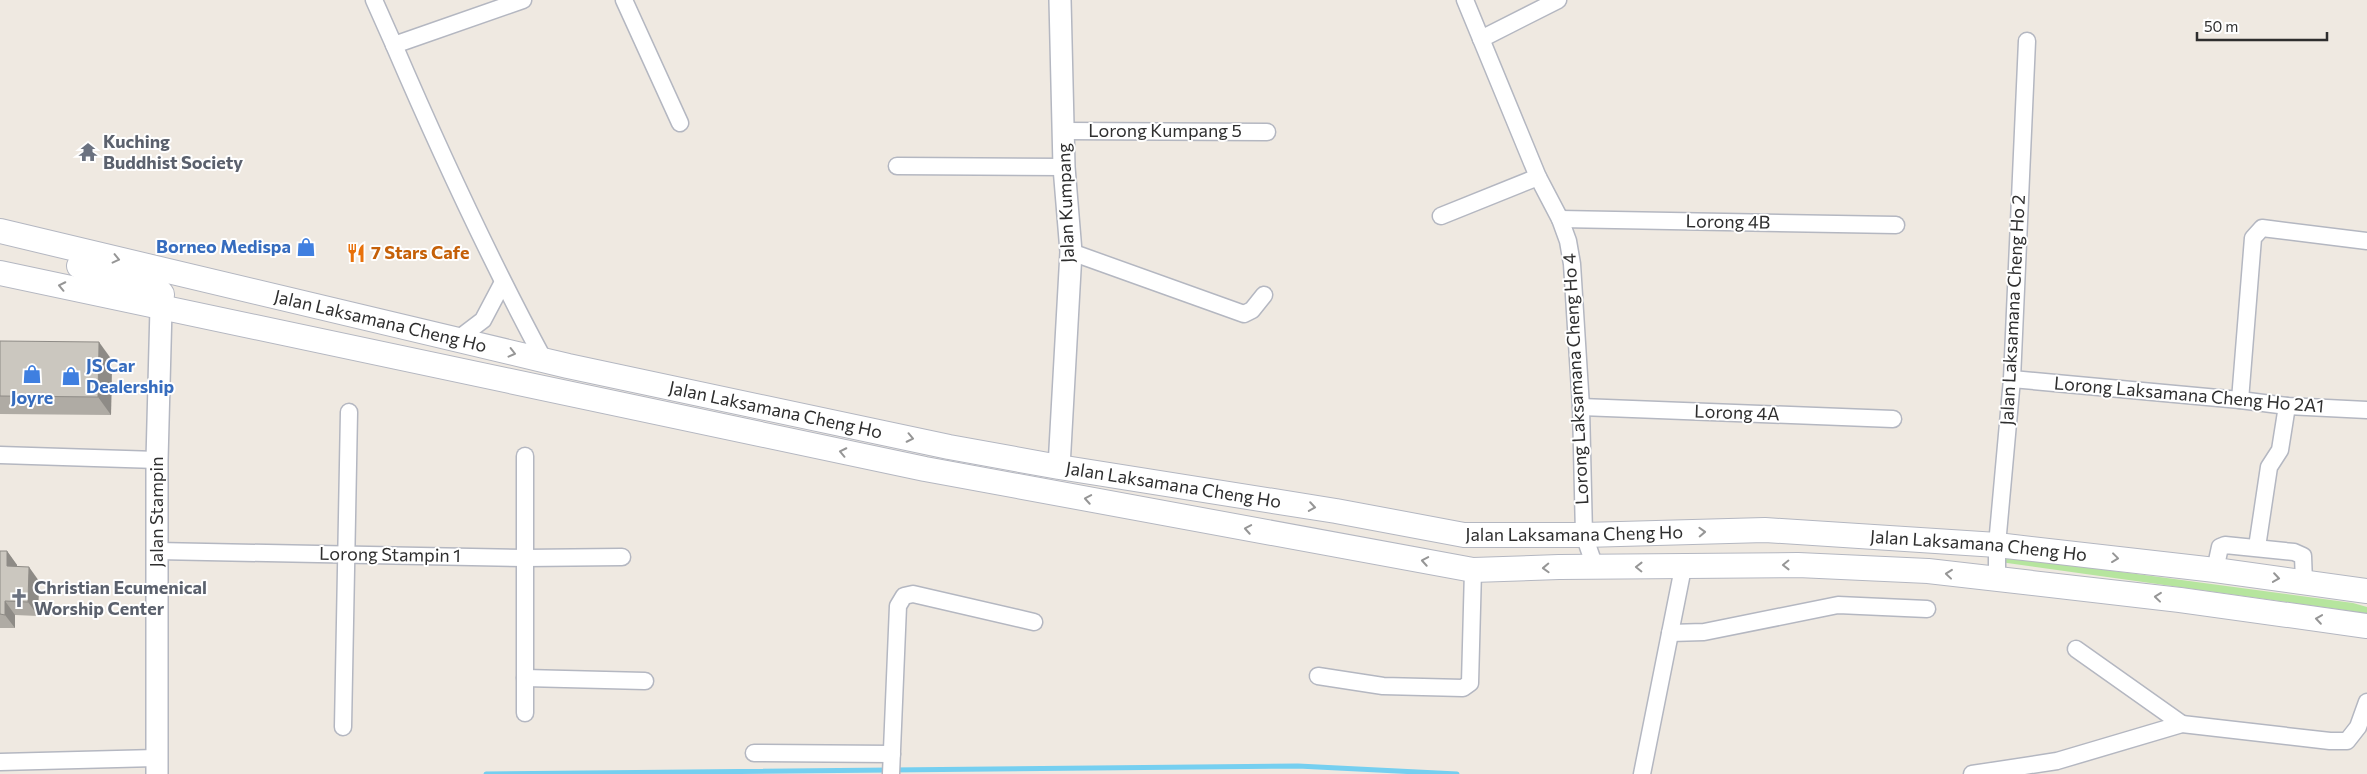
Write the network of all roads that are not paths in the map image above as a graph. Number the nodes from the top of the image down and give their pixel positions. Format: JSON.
{"nodes":[{"id":1,"x":374,"y":0,"type":"edge"},
{"id":2,"x":523,"y":0,"type":"edge"},
{"id":3,"x":624,"y":0,"type":"edge"},
{"id":4,"x":1060,"y":0,"type":"edge"},
{"id":5,"x":1465,"y":0,"type":"edge"},
{"id":6,"x":1558,"y":0,"type":"edge"},
{"id":7,"x":1481,"y":39,"type":"junction"},
{"id":8,"x":2026,"y":41,"type":"dead end"},
{"id":9,"x":394,"y":45,"type":"junction"},
{"id":10,"x":680,"y":123,"type":"dead end"},
{"id":11,"x":1063,"y":131,"type":"junction"},
{"id":12,"x":1267,"y":132,"type":"dead end"},
{"id":13,"x":896,"y":166,"type":"dead end"},
{"id":14,"x":1064,"y":167,"type":"junction"},
{"id":15,"x":1538,"y":177,"type":"junction"},
{"id":16,"x":1440,"y":216,"type":"dead end"},
{"id":17,"x":1560,"y":219,"type":"junction"},
{"id":18,"x":1896,"y":225,"type":"dead end"},
{"id":19,"x":0,"y":232,"type":"edge"},
{"id":20,"x":2367,"y":241,"type":"edge"},
{"id":21,"x":1071,"y":252,"type":"junction"},
{"id":22,"x":0,"y":273,"type":"edge"},
{"id":23,"x":502,"y":284,"type":"junction"},
{"id":24,"x":1264,"y":295,"type":"dead end"},
{"id":25,"x":161,"y":308,"type":"junction"},
{"id":26,"x":458,"y":339,"type":"junction"},
{"id":27,"x":544,"y":360,"type":"junction"},
{"id":28,"x":2012,"y":379,"type":"junction"},
{"id":29,"x":2240,"y":400,"type":"junction"},
{"id":30,"x":2287,"y":406,"type":"junction"},
{"id":31,"x":1581,"y":407,"type":"junction"},
{"id":32,"x":2367,"y":410,"type":"edge"},
{"id":33,"x":349,"y":412,"type":"dead end"},
{"id":34,"x":1894,"y":419,"type":"dead end"},
{"id":35,"x":0,"y":455,"type":"edge"},
{"id":36,"x":524,"y":456,"type":"dead end"},
{"id":37,"x":157,"y":460,"type":"junction"},
{"id":38,"x":1059,"y":467,"type":"junction"},
{"id":39,"x":1584,"y":535,"type":"junction"},
{"id":40,"x":1997,"y":544,"type":"junction"},
{"id":41,"x":2257,"y":547,"type":"junction"},
{"id":42,"x":157,"y":551,"type":"junction"},
{"id":43,"x":347,"y":554,"type":"junction"},
{"id":44,"x":622,"y":557,"type":"dead end"},
{"id":45,"x":524,"y":558,"type":"junction"},
{"id":46,"x":1595,"y":567,"type":"junction"},
{"id":47,"x":1683,"y":568,"type":"junction"},
{"id":48,"x":1473,"y":570,"type":"junction"},
{"id":49,"x":2215,"y":570,"type":"junction"},
{"id":50,"x":1997,"y":579,"type":"junction"},
{"id":51,"x":2304,"y":582,"type":"junction"},
{"id":52,"x":2367,"y":591,"type":"edge"},
{"id":53,"x":1926,"y":609,"type":"dead end"},
{"id":54,"x":1034,"y":622,"type":"dead end"},
{"id":55,"x":2367,"y":626,"type":"edge"},
{"id":56,"x":1670,"y":633,"type":"junction"},
{"id":57,"x":2076,"y":650,"type":"dead end"},
{"id":58,"x":1318,"y":676,"type":"dead end"},
{"id":59,"x":525,"y":678,"type":"junction"},
{"id":60,"x":645,"y":681,"type":"dead end"},
{"id":61,"x":2367,"y":702,"type":"edge"},
{"id":62,"x":525,"y":713,"type":"dead end"},
{"id":63,"x":2182,"y":724,"type":"junction"},
{"id":64,"x":342,"y":727,"type":"dead end"},
{"id":65,"x":754,"y":753,"type":"dead end"},
{"id":66,"x":0,"y":762,"type":"edge"},
{"id":67,"x":891,"y":764,"type":"edge"},
{"id":68,"x":157,"y":767,"type":"edge"},
{"id":69,"x":1642,"y":774,"type":"edge"},
{"id":70,"x":1972,"y":774,"type":"edge"}],
"edges":[{"from":1,"to":9,"type":"street"},
{"from":2,"to":9,"type":"street"},
{"from":3,"to":10,"type":"street"},
{"from":4,"to":11,"type":"street","name":"Jalan Kumpang"},
{"from":5,"to":7,"type":"street","name":"Lorong Laksamana Cheng Ho 4"},
{"from":6,"to":7,"type":"street"},
{"from":7,"to":15,"type":"street","name":"Lorong Laksamana Cheng Ho 4"},
{"from":8,"to":28,"type":"street","name":"Jalan Laksamana Cheng Ho 2"},
{"from":9,"to":23,"type":"street"},
{"from":11,"to":12,"type":"street","name":"Lorong Kumpang 5"},
{"from":11,"to":14,"type":"street","name":"Jalan Kumpang"},
{"from":13,"to":14,"type":"street"},
{"from":14,"to":21,"type":"street","name":"Jalan Kumpang"},
{"from":15,"to":16,"type":"street"},
{"from":15,"to":17,"type":"street","name":"Lorong Laksamana Cheng Ho 4"},
{"from":17,"to":18,"type":"street","name":"Lorong 4B"},
{"from":17,"to":31,"type":"street","name":"Lorong Laksamana Cheng Ho 4"},
{"from":19,"to":25,"type":"main road"},
{"from":19,"to":26,"type":"main road","name":"Jalan Laksamana Cheng Ho","one_way":true},
{"from":20,"to":29,"type":"street"},
{"from":21,"to":24,"type":"street"},
{"from":21,"to":38,"type":"street","name":"Jalan Kumpang"},
{"from":25,"to":22,"type":"main road","name":"Jalan Laksamana Cheng Ho","one_way":true},
{"from":23,"to":26,"type":"street"},
{"from":23,"to":27,"type":"street"},
{"from":25,"to":37,"type":"street","name":"Jalan Stampin"},
{"from":48,"to":25,"type":"main road","name":"Jalan Laksamana Cheng Ho","one_way":true},
{"from":26,"to":27,"type":"main road","name":"Jalan Laksamana Cheng Ho","one_way":true},
{"from":27,"to":38,"type":"main road","name":"Jalan Laksamana Cheng Ho","one_way":true},
{"from":28,"to":29,"type":"street","name":"Lorong Laksamana Cheng Ho 2A1"},
{"from":28,"to":40,"type":"street","name":"Jalan Laksamana Cheng Ho 2"},
{"from":29,"to":30,"type":"street","name":"Lorong Laksamana Cheng Ho 2A1"},
{"from":30,"to":32,"type":"street","name":"Lorong Laksamana Cheng Ho 2A1"},
{"from":30,"to":41,"type":"street"},
{"from":31,"to":34,"type":"street","name":"Lorong 4A"},
{"from":31,"to":39,"type":"street","name":"Lorong Laksamana Cheng Ho 4"},
{"from":33,"to":43,"type":"street"},
{"from":35,"to":37,"type":"street"},
{"from":36,"to":45,"type":"street"},
{"from":37,"to":42,"type":"street","name":"Jalan Stampin"},
{"from":38,"to":39,"type":"main road","name":"Jalan Laksamana Cheng Ho","one_way":true},
{"from":39,"to":40,"type":"main road","name":"Jalan Laksamana Cheng Ho","one_way":true},
{"from":39,"to":46,"type":"street","name":"Lorong Laksamana Cheng Ho 4"},
{"from":40,"to":49,"type":"main road","name":"Jalan Laksamana Cheng Ho","one_way":true},
{"from":40,"to":50,"type":"street","name":"Jalan Laksamana Cheng Ho 2"},
{"from":41,"to":49,"type":"street"},
{"from":41,"to":51,"type":"street"},
{"from":42,"to":43,"type":"street","name":"Lorong Stampin 1"},
{"from":42,"to":68,"type":"street","name":"Jalan Stampin"},
{"from":43,"to":45,"type":"street","name":"Lorong Stampin 1"},
{"from":43,"to":64,"type":"street"},
{"from":44,"to":45,"type":"street","name":"Lorong Stampin 1"},
{"from":45,"to":59,"type":"street"},
{"from":47,"to":46,"type":"main road","name":"Jalan Laksamana Cheng Ho","one_way":true},
{"from":46,"to":48,"type":"main road","name":"Jalan Laksamana Cheng Ho","one_way":true},
{"from":50,"to":47,"type":"main road","name":"Jalan Laksamana Cheng Ho","one_way":true},
{"from":47,"to":56,"type":"street"},
{"from":48,"to":58,"type":"street"},
{"from":49,"to":51,"type":"main road","name":"Jalan Laksamana Cheng Ho","one_way":true},
{"from":55,"to":50,"type":"main road","name":"Jalan Laksamana Cheng Ho","one_way":true},
{"from":51,"to":52,"type":"main road","name":"Jalan Laksamana Cheng Ho"},
{"from":53,"to":56,"type":"street"},
{"from":54,"to":67,"type":"street"},
{"from":56,"to":69,"type":"street"},
{"from":57,"to":63,"type":"street"},
{"from":59,"to":60,"type":"street"},
{"from":59,"to":62,"type":"street"},
{"from":61,"to":63,"type":"street"},
{"from":63,"to":70,"type":"street"},
{"from":65,"to":67,"type":"street"},
{"from":66,"to":68,"type":"street"}]}
